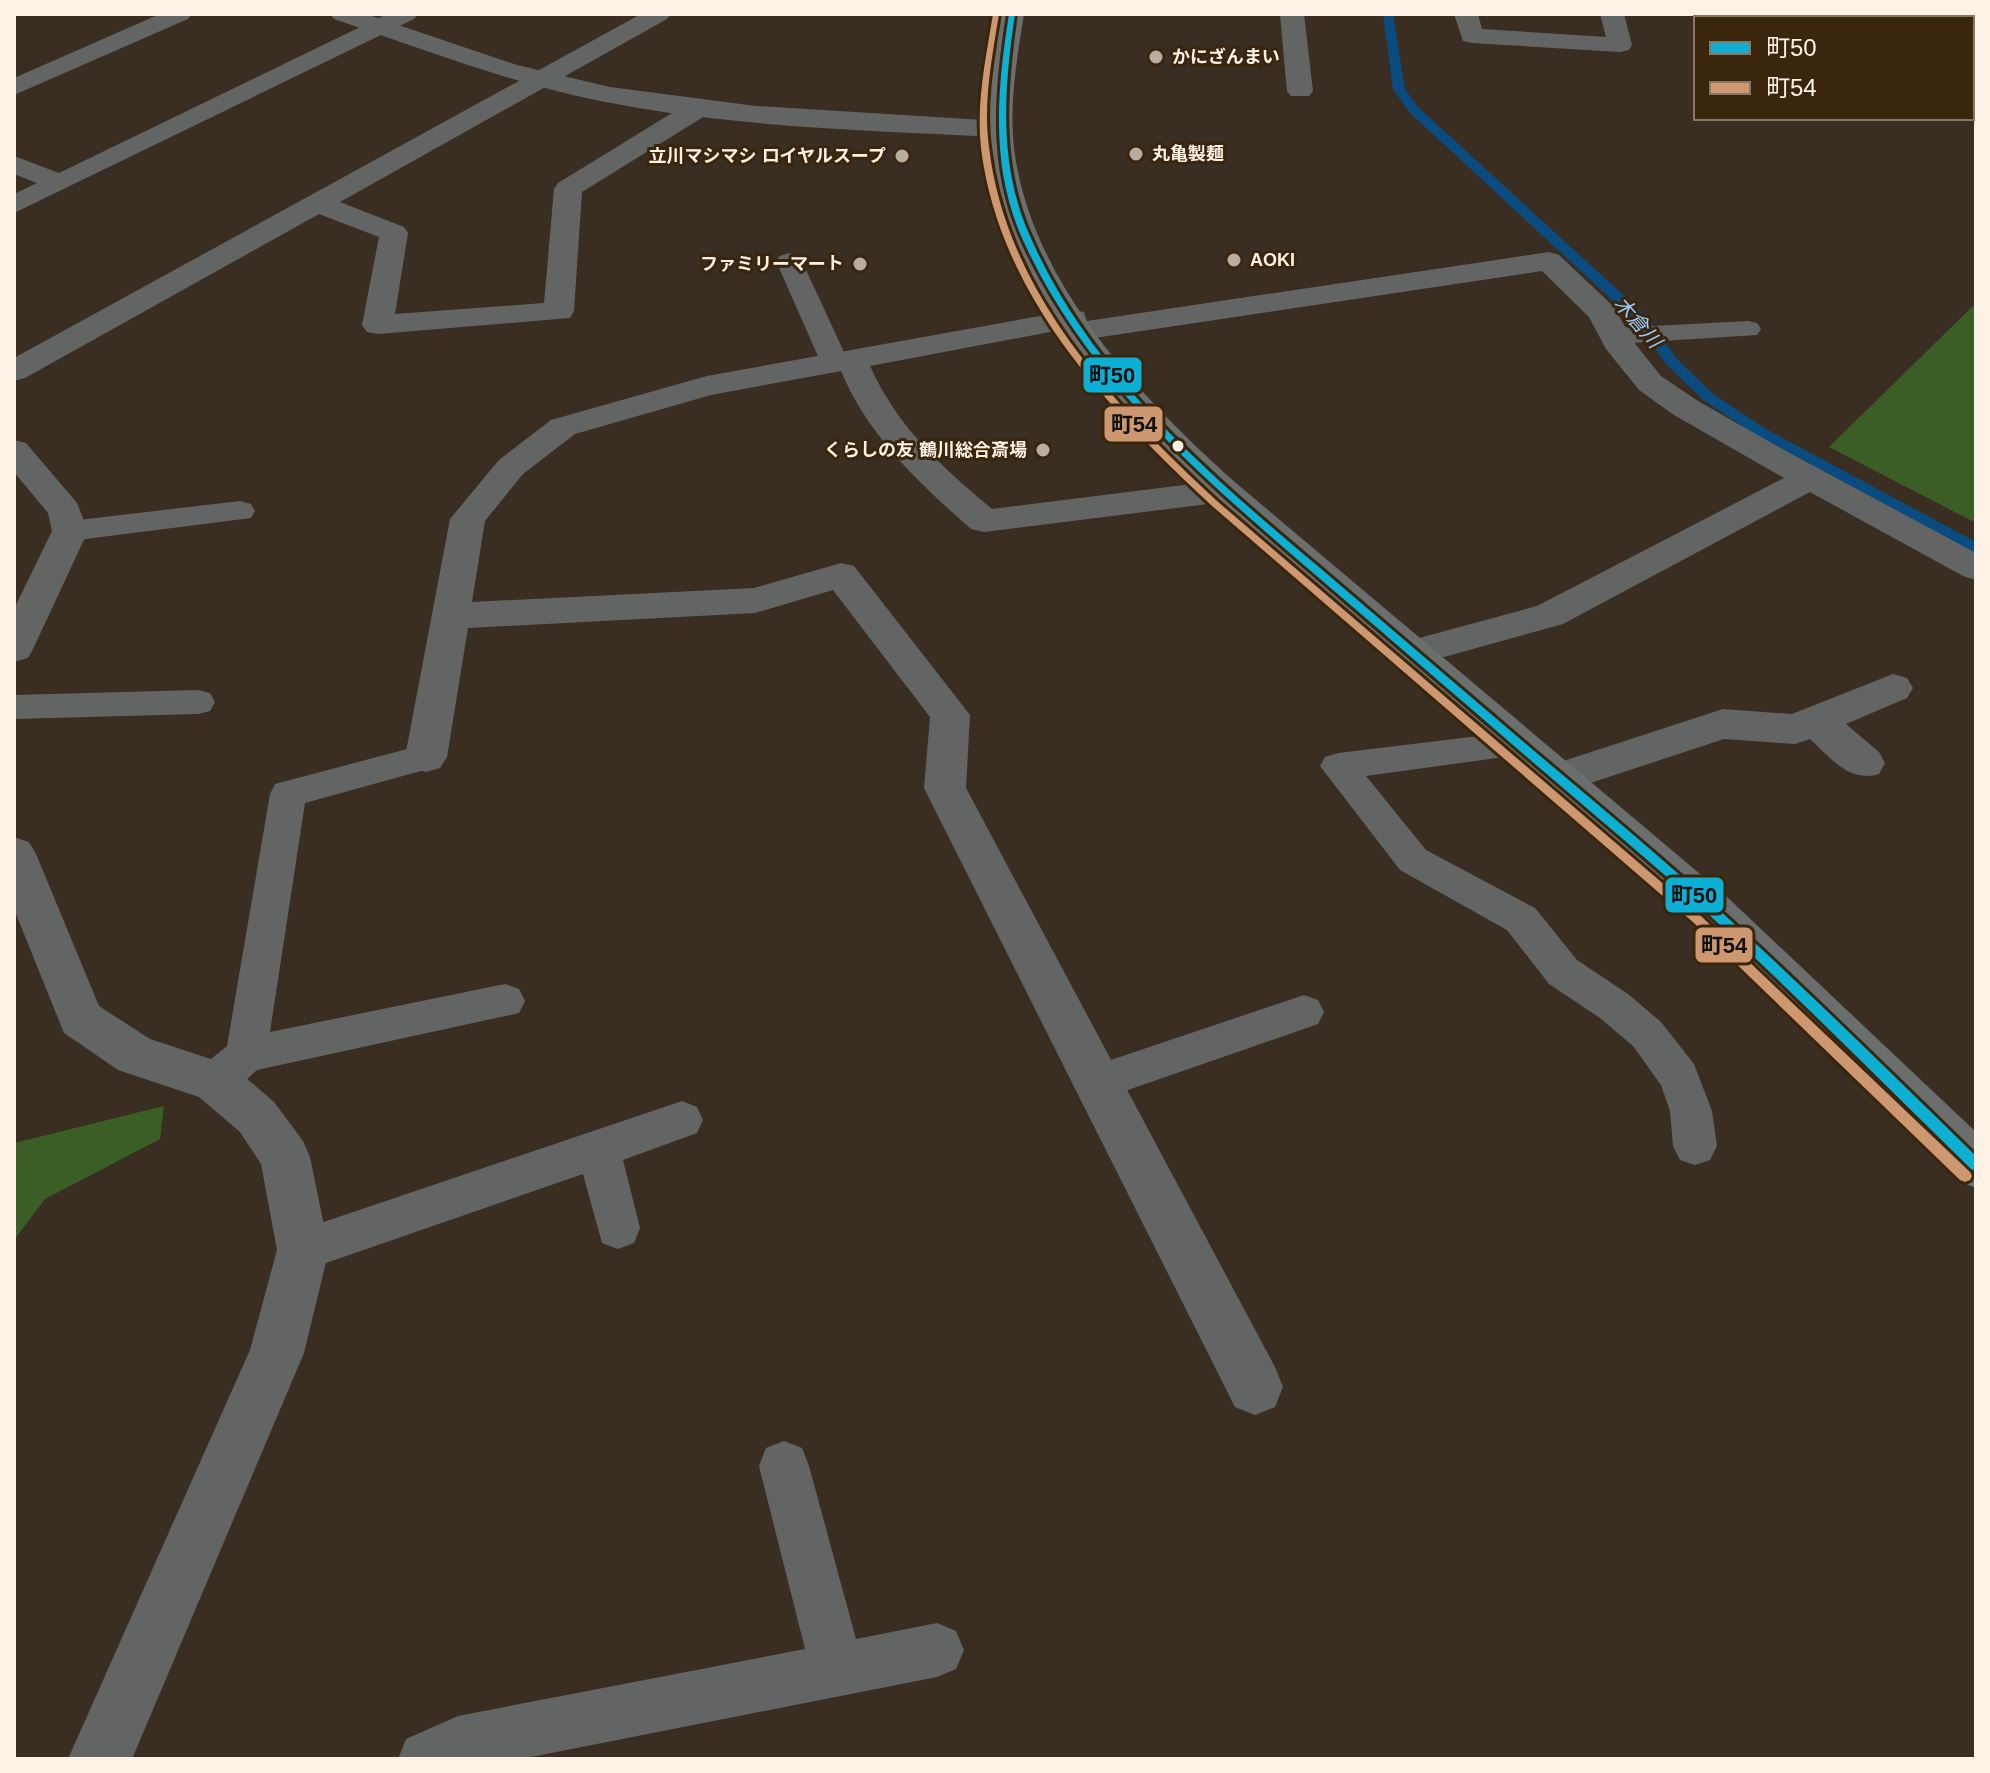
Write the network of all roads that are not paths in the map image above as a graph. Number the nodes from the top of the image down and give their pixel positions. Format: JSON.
{"nodes":[{"id":1,"x":180,"y":14,"type":"edge"},
{"id":2,"x":342,"y":14,"type":"edge"},
{"id":3,"x":406,"y":14,"type":"edge"},
{"id":4,"x":659,"y":14,"type":"edge"},
{"id":5,"x":1012,"y":14,"type":"edge"},
{"id":6,"x":1292,"y":14,"type":"edge"},
{"id":7,"x":1466,"y":14,"type":"edge"},
{"id":8,"x":1612,"y":14,"type":"edge"},
{"id":9,"x":380,"y":26,"type":"junction"},
{"id":10,"x":543,"y":79,"type":"junction"},
{"id":11,"x":14,"y":87,"type":"edge"},
{"id":12,"x":1300,"y":91,"type":"dead end"},
{"id":13,"x":699,"y":108,"type":"junction"},
{"id":14,"x":1000,"y":129,"type":"junction"},
{"id":15,"x":14,"y":164,"type":"edge"},
{"id":16,"x":60,"y":183,"type":"junction"},
{"id":17,"x":318,"y":203,"type":"junction"},
{"id":18,"x":14,"y":205,"type":"edge"},
{"id":19,"x":789,"y":261,"type":"dead end"},
{"id":20,"x":1077,"y":325,"type":"junction"},
{"id":21,"x":1748,"y":329,"type":"dead end"},
{"id":22,"x":1624,"y":335,"type":"junction"},
{"id":23,"x":844,"y":361,"type":"junction"},
{"id":24,"x":14,"y":371,"type":"edge"},
{"id":25,"x":19,"y":462,"type":"edge"},
{"id":26,"x":1810,"y":478,"type":"junction"},
{"id":27,"x":1224,"y":491,"type":"junction"},
{"id":28,"x":240,"y":511,"type":"dead end"},
{"id":29,"x":70,"y":531,"type":"junction"},
{"id":30,"x":1976,"y":568,"type":"edge"},
{"id":31,"x":449,"y":616,"type":"junction"},
{"id":32,"x":14,"y":649,"type":"edge"},
{"id":33,"x":1415,"y":652,"type":"junction"},
{"id":34,"x":1893,"y":688,"type":"dead end"},
{"id":35,"x":198,"y":702,"type":"dead end"},
{"id":36,"x":14,"y":707,"type":"edge"},
{"id":37,"x":1816,"y":721,"type":"junction"},
{"id":38,"x":1521,"y":744,"type":"junction"},
{"id":39,"x":426,"y":757,"type":"joint"},
{"id":40,"x":1864,"y":763,"type":"dead end"},
{"id":41,"x":1560,"y":778,"type":"junction"},
{"id":42,"x":14,"y":854,"type":"edge"},
{"id":43,"x":505,"y":1001,"type":"dead end"},
{"id":44,"x":1304,"y":1012,"type":"dead end"},
{"id":45,"x":230,"y":1068,"type":"junction"},
{"id":46,"x":1099,"y":1082,"type":"junction"},
{"id":47,"x":682,"y":1120,"type":"dead end"},
{"id":48,"x":1695,"y":1146,"type":"dead end"},
{"id":49,"x":598,"y":1148,"type":"junction"},
{"id":50,"x":1976,"y":1165,"type":"edge"},
{"id":51,"x":618,"y":1228,"type":"dead end"},
{"id":52,"x":303,"y":1250,"type":"junction"},
{"id":53,"x":1255,"y":1387,"type":"dead end"},
{"id":54,"x":784,"y":1466,"type":"dead end"},
{"id":55,"x":937,"y":1650,"type":"dead end"},
{"id":56,"x":837,"y":1668,"type":"junction"},
{"id":57,"x":100,"y":1759,"type":"edge"},
{"id":58,"x":426,"y":1759,"type":"edge"}],
"edges":[{"from":1,"to":11,"type":"street"},
{"from":2,"to":9,"type":"street"},
{"from":3,"to":9,"type":"street"},
{"from":4,"to":10,"type":"street"},
{"from":5,"to":14,"type":"main road"},
{"from":6,"to":12,"type":"street"},
{"from":7,"to":8,"type":"street"},
{"from":9,"to":10,"type":"street"},
{"from":9,"to":16,"type":"street"},
{"from":10,"to":13,"type":"street"},
{"from":10,"to":17,"type":"street"},
{"from":13,"to":14,"type":"street"},
{"from":13,"to":17,"type":"street"},
{"from":14,"to":20,"type":"main road"},
{"from":15,"to":16,"type":"street"},
{"from":16,"to":18,"type":"street"},
{"from":17,"to":24,"type":"street"},
{"from":19,"to":23,"type":"lane"},
{"from":20,"to":22,"type":"street"},
{"from":20,"to":23,"type":"street"},
{"from":20,"to":27,"type":"main road"},
{"from":21,"to":22,"type":"lane"},
{"from":22,"to":26,"type":"street"},
{"from":23,"to":27,"type":"street"},
{"from":23,"to":31,"type":"street"},
{"from":25,"to":29,"type":"street"},
{"from":26,"to":30,"type":"street"},
{"from":26,"to":33,"type":"street"},
{"from":27,"to":33,"type":"main road"},
{"from":28,"to":29,"type":"lane"},
{"from":29,"to":32,"type":"street"},
{"from":31,"to":39,"type":"street"},
{"from":31,"to":46,"type":"street"},
{"from":33,"to":38,"type":"main road"},
{"from":34,"to":37,"type":"street"},
{"from":35,"to":36,"type":"lane"},
{"from":37,"to":40,"type":"street"},
{"from":37,"to":41,"type":"street"},
{"from":38,"to":41,"type":"main road"},
{"from":38,"to":48,"type":"lane"},
{"from":39,"to":45,"type":"lane"},
{"from":41,"to":50,"type":"main road"},
{"from":42,"to":45,"type":"street"},
{"from":43,"to":45,"type":"lane"},
{"from":44,"to":46,"type":"lane"},
{"from":45,"to":52,"type":"street"},
{"from":46,"to":53,"type":"street"},
{"from":47,"to":49,"type":"lane"},
{"from":49,"to":51,"type":"lane"},
{"from":49,"to":52,"type":"lane"},
{"from":52,"to":57,"type":"street"},
{"from":54,"to":56,"type":"lane"},
{"from":55,"to":56,"type":"lane"},
{"from":56,"to":58,"type":"lane"}]}
